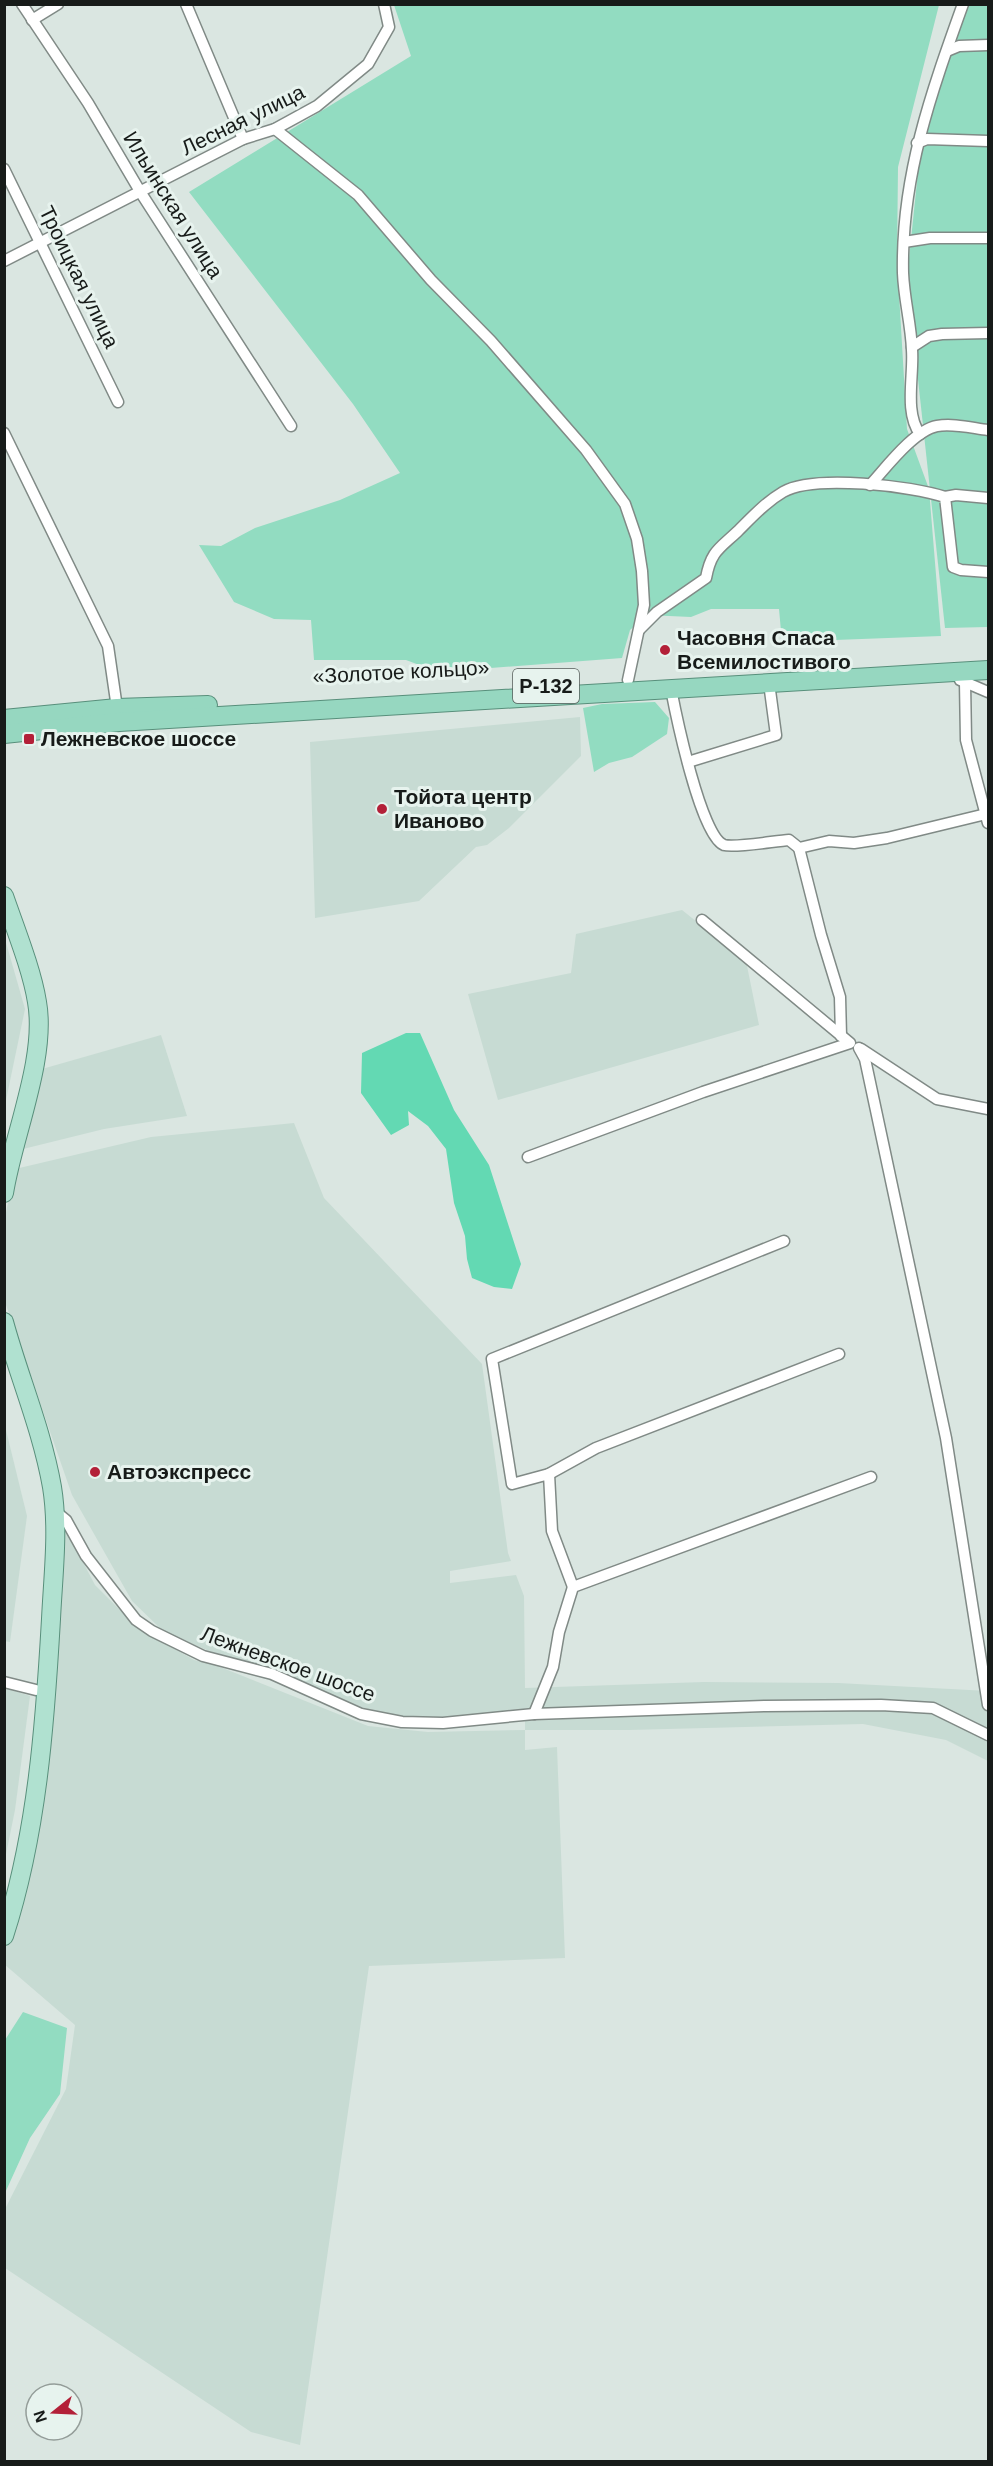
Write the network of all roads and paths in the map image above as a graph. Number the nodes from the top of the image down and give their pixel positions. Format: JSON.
{"nodes":[{"id":1,"x":22,"y":4,"type":"edge"},
{"id":2,"x":58,"y":4,"type":"edge"},
{"id":3,"x":186,"y":4,"type":"edge"},
{"id":4,"x":384,"y":4,"type":"edge"},
{"id":5,"x":963,"y":4,"type":"edge"},
{"id":6,"x":32,"y":20,"type":"junction"},
{"id":7,"x":988,"y":45,"type":"edge"},
{"id":8,"x":947,"y":51,"type":"junction"},
{"id":9,"x":275,"y":129,"type":"junction"},
{"id":10,"x":243,"y":139,"type":"junction"},
{"id":11,"x":988,"y":141,"type":"edge"},
{"id":12,"x":918,"y":143,"type":"junction"},
{"id":13,"x":4,"y":169,"type":"edge"},
{"id":14,"x":141,"y":193,"type":"junction"},
{"id":15,"x":988,"y":238,"type":"edge"},
{"id":16,"x":40,"y":242,"type":"junction"},
{"id":17,"x":904,"y":242,"type":"junction"},
{"id":18,"x":4,"y":261,"type":"edge"},
{"id":19,"x":988,"y":333,"type":"edge"},
{"id":20,"x":912,"y":347,"type":"junction"},
{"id":21,"x":118,"y":402,"type":"dead end"},
{"id":22,"x":291,"y":426,"type":"dead end"},
{"id":23,"x":988,"y":430,"type":"edge"},
{"id":24,"x":4,"y":433,"type":"edge"},
{"id":25,"x":920,"y":434,"type":"junction"},
{"id":26,"x":870,"y":485,"type":"junction"},
{"id":27,"x":945,"y":497,"type":"junction"},
{"id":28,"x":988,"y":498,"type":"edge"},
{"id":29,"x":988,"y":572,"type":"edge"},
{"id":30,"x":640,"y":629,"type":"junction"},
{"id":31,"x":988,"y":658,"type":"edge"},
{"id":32,"x":938,"y":667,"type":"junction"},
{"id":33,"x":988,"y":670,"type":"edge"},
{"id":34,"x":628,"y":680,"type":"junction"},
{"id":35,"x":965,"y":682,"type":"junction"},
{"id":36,"x":770,"y":683,"type":"junction"},
{"id":37,"x":671,"y":689,"type":"junction"},
{"id":38,"x":988,"y":692,"type":"edge"},
{"id":39,"x":113,"y":713,"type":"junction"},
{"id":40,"x":4,"y":719,"type":"edge"},
{"id":41,"x":4,"y":734,"type":"edge"},
{"id":42,"x":688,"y":762,"type":"junction"},
{"id":43,"x":987,"y":818,"type":"edge"},
{"id":44,"x":799,"y":848,"type":"junction"},
{"id":45,"x":4,"y":896,"type":"edge"},
{"id":46,"x":702,"y":920,"type":"dead end"},
{"id":47,"x":4,"y":927,"type":"edge"},
{"id":48,"x":850,"y":1042,"type":"junction"},
{"id":49,"x":988,"y":1109,"type":"edge"},
{"id":50,"x":4,"y":1149,"type":"edge"},
{"id":51,"x":528,"y":1157,"type":"dead end"},
{"id":52,"x":4,"y":1193,"type":"edge"},
{"id":53,"x":784,"y":1241,"type":"dead end"},
{"id":54,"x":4,"y":1322,"type":"edge"},
{"id":55,"x":839,"y":1354,"type":"dead end"},
{"id":56,"x":4,"y":1355,"type":"edge"},
{"id":57,"x":549,"y":1474,"type":"junction"},
{"id":58,"x":871,"y":1476,"type":"dead end"},
{"id":59,"x":49,"y":1511,"type":"junction"},
{"id":60,"x":573,"y":1587,"type":"junction"},
{"id":61,"x":4,"y":1682,"type":"edge"},
{"id":62,"x":36,"y":1690,"type":"junction"},
{"id":63,"x":988,"y":1705,"type":"edge"},
{"id":64,"x":534,"y":1714,"type":"junction"},
{"id":65,"x":988,"y":1730,"type":"edge"},
{"id":66,"x":988,"y":1735,"type":"edge"},
{"id":67,"x":4,"y":1893,"type":"edge"},
{"id":68,"x":4,"y":1936,"type":"edge"}],
"edges":[{"from":1,"to":6,"type":"street","name":"Ильинская улица"},
{"from":2,"to":6,"type":"street"},
{"from":3,"to":10,"type":"street"},
{"from":4,"to":9,"type":"street","name":"Лесная улица"},
{"from":5,"to":8,"type":"street"},
{"from":6,"to":14,"type":"street","name":"Ильинская улица"},
{"from":7,"to":8,"type":"street"},
{"from":8,"to":12,"type":"street"},
{"from":9,"to":10,"type":"street","name":"Лесная улица"},
{"from":9,"to":30,"type":"street"},
{"from":10,"to":14,"type":"street","name":"Лесная улица"},
{"from":11,"to":12,"type":"street"},
{"from":12,"to":17,"type":"street"},
{"from":13,"to":16,"type":"street","name":"Троицкая улица"},
{"from":14,"to":16,"type":"street","name":"Лесная улица"},
{"from":14,"to":22,"type":"street","name":"Ильинская улица"},
{"from":15,"to":17,"type":"street"},
{"from":16,"to":18,"type":"street","name":"Лесная улица"},
{"from":16,"to":21,"type":"street","name":"Троицкая улица"},
{"from":17,"to":20,"type":"street"},
{"from":19,"to":20,"type":"street"},
{"from":20,"to":25,"type":"street"},
{"from":23,"to":25,"type":"street"},
{"from":24,"to":39,"type":"street"},
{"from":25,"to":26,"type":"street"},
{"from":26,"to":27,"type":"street"},
{"from":26,"to":30,"type":"street"},
{"from":27,"to":28,"type":"street"},
{"from":27,"to":29,"type":"street"},
{"from":30,"to":34,"type":"street"},
{"from":31,"to":32,"type":"highway","name":"«Золотое кольцо»","number":"Р-132"},
{"from":32,"to":33,"type":"highway","name":"«Золотое кольцо»","number":"Р-132"},
{"from":32,"to":34,"type":"highway","name":"«Золотое кольцо»","number":"Р-132"},
{"from":32,"to":35,"type":"street"},
{"from":32,"to":36,"type":"highway","name":"«Золотое кольцо»","number":"Р-132"},
{"from":34,"to":39,"type":"highway","name":"«Золотое кольцо»","number":"Р-132"},
{"from":35,"to":38,"type":"street"},
{"from":35,"to":43,"type":"street"},
{"from":36,"to":37,"type":"highway","name":"«Золотое кольцо»","number":"Р-132"},
{"from":36,"to":42,"type":"street"},
{"from":37,"to":39,"type":"highway","name":"«Золотое кольцо»","number":"Р-132"},
{"from":37,"to":42,"type":"street"},
{"from":39,"to":40,"type":"highway","number":"Р-132"},
{"from":39,"to":41,"type":"highway","number":"Р-132"},
{"from":42,"to":44,"type":"street"},
{"from":43,"to":44,"type":"street"},
{"from":44,"to":48,"type":"street"},
{"from":45,"to":52,"type":"main road"},
{"from":46,"to":48,"type":"street"},
{"from":47,"to":50,"type":"main road"},
{"from":48,"to":49,"type":"street"},
{"from":48,"to":51,"type":"street"},
{"from":48,"to":63,"type":"street"},
{"from":53,"to":57,"type":"street"},
{"from":54,"to":59,"type":"main road"},
{"from":55,"to":57,"type":"street"},
{"from":56,"to":59,"type":"main road"},
{"from":57,"to":60,"type":"street"},
{"from":58,"to":60,"type":"street"},
{"from":59,"to":62,"type":"main road"},
{"from":59,"to":64,"type":"street","name":"Лежневское шоссе"},
{"from":59,"to":68,"type":"main road"},
{"from":60,"to":64,"type":"street"},
{"from":61,"to":62,"type":"street"},
{"from":62,"to":67,"type":"main road"},
{"from":64,"to":66,"type":"street","name":"Лежневское шоссе"},
{"from":65,"to":66,"type":"street"}]}
